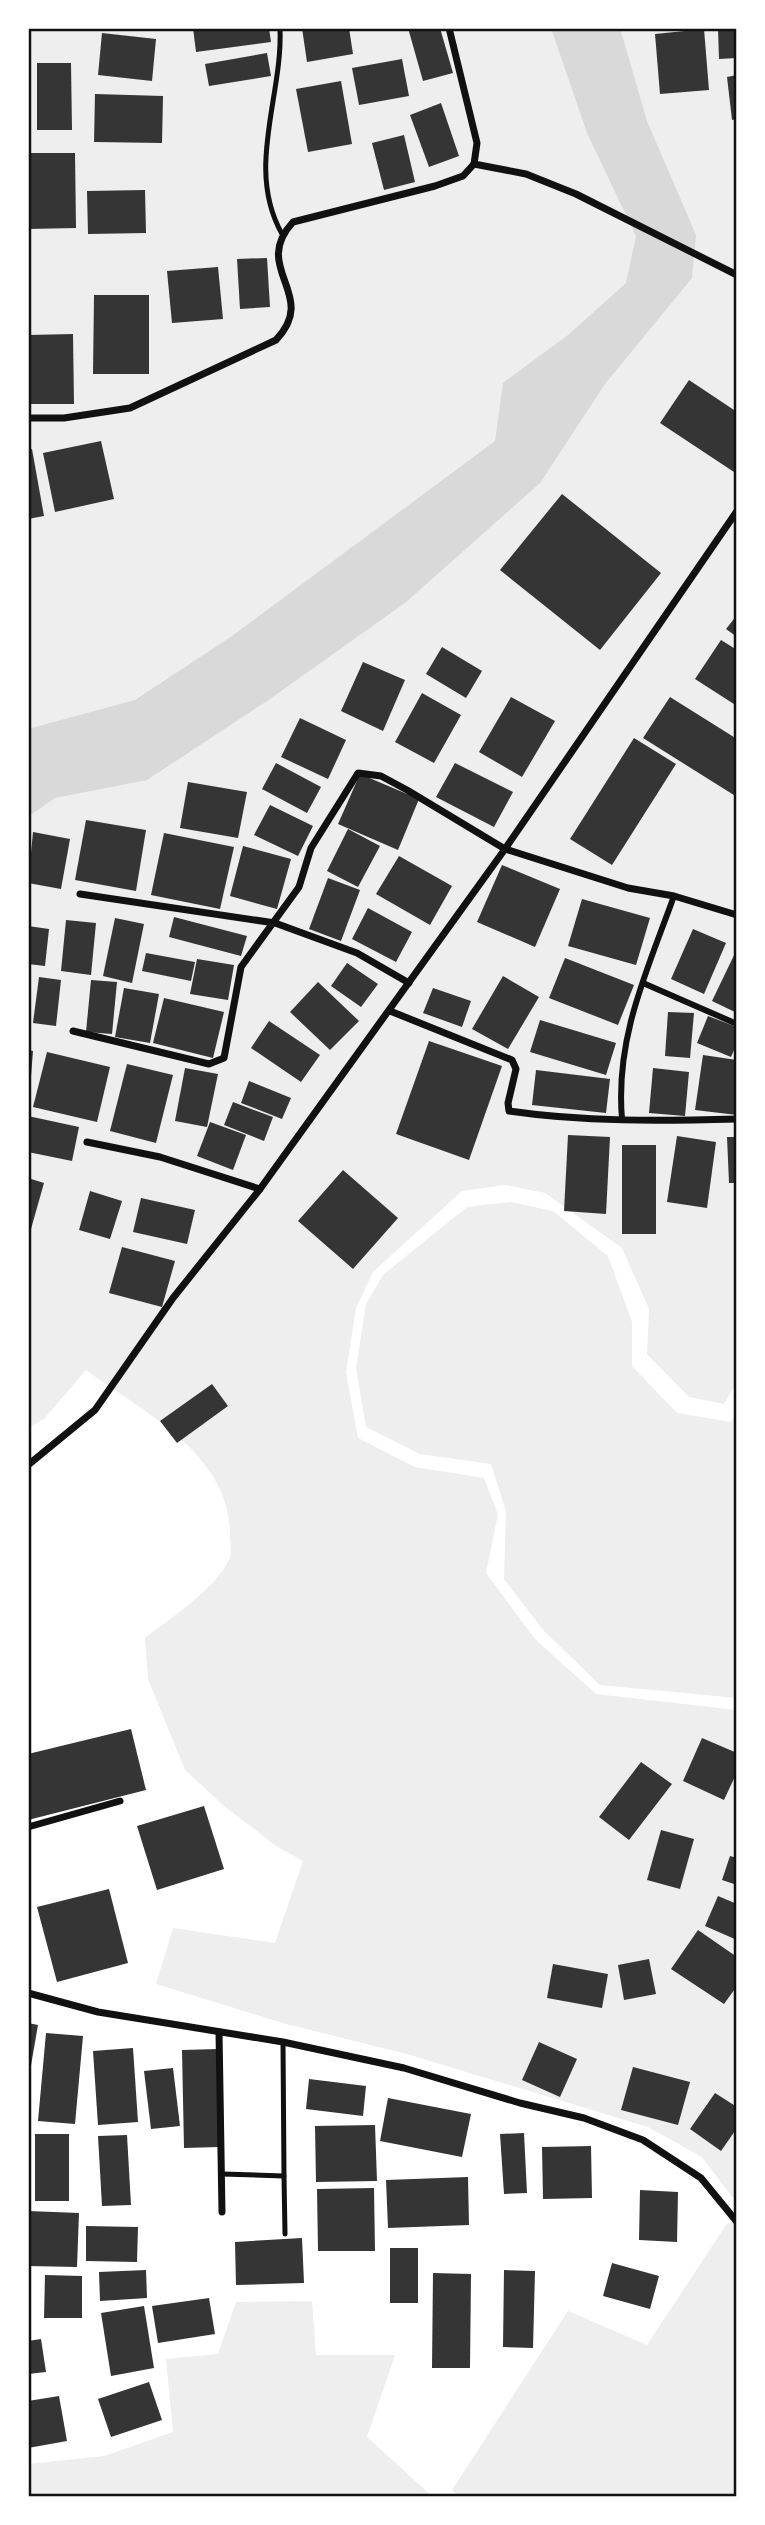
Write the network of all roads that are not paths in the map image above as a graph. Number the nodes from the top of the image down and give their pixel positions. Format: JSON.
{"nodes":[{"id":1,"x":280,"y":28,"type":"edge"},
{"id":2,"x":449,"y":28,"type":"edge"},
{"id":3,"x":474,"y":164,"type":"junction"},
{"id":4,"x":282,"y":234,"type":"junction"},
{"id":5,"x":737,"y":275,"type":"edge"},
{"id":6,"x":28,"y":418,"type":"edge"},
{"id":7,"x":737,"y":511,"type":"edge"},
{"id":8,"x":505,"y":849,"type":"junction"},
{"id":9,"x":80,"y":894,"type":"dead end"},
{"id":10,"x":674,"y":896,"type":"junction"},
{"id":11,"x":737,"y":915,"type":"edge"},
{"id":12,"x":275,"y":923,"type":"junction"},
{"id":13,"x":643,"y":982,"type":"junction"},
{"id":14,"x":409,"y":984,"type":"junction"},
{"id":15,"x":390,"y":1011,"type":"junction"},
{"id":16,"x":737,"y":1024,"type":"edge"},
{"id":17,"x":73,"y":1031,"type":"dead end"},
{"id":18,"x":622,"y":1119,"type":"junction"},
{"id":19,"x":737,"y":1119,"type":"edge"},
{"id":20,"x":87,"y":1142,"type":"dead end"},
{"id":21,"x":260,"y":1189,"type":"junction"},
{"id":22,"x":28,"y":1465,"type":"edge"},
{"id":23,"x":120,"y":1801,"type":"dead end"},
{"id":24,"x":28,"y":1827,"type":"edge"},
{"id":25,"x":28,"y":1993,"type":"edge"},
{"id":26,"x":219,"y":2032,"type":"junction"},
{"id":27,"x":284,"y":2042,"type":"junction"},
{"id":28,"x":222,"y":2174,"type":"junction"},
{"id":29,"x":284,"y":2176,"type":"junction"},
{"id":30,"x":222,"y":2211,"type":"dead end"},
{"id":31,"x":737,"y":2222,"type":"edge"},
{"id":32,"x":285,"y":2234,"type":"dead end"}],
"edges":[{"from":1,"to":4,"type":"lane"},
{"from":2,"to":3,"type":"street"},
{"from":3,"to":4,"type":"street"},
{"from":3,"to":5,"type":"street"},
{"from":4,"to":6,"type":"street"},
{"from":7,"to":8,"type":"street"},
{"from":8,"to":10,"type":"street"},
{"from":8,"to":12,"type":"street"},
{"from":8,"to":14,"type":"street"},
{"from":9,"to":12,"type":"street"},
{"from":10,"to":11,"type":"street"},
{"from":10,"to":13,"type":"street"},
{"from":12,"to":14,"type":"street"},
{"from":12,"to":17,"type":"street"},
{"from":13,"to":16,"type":"street"},
{"from":13,"to":18,"type":"street"},
{"from":14,"to":15,"type":"street"},
{"from":15,"to":18,"type":"street"},
{"from":15,"to":21,"type":"street"},
{"from":18,"to":19,"type":"street"},
{"from":20,"to":21,"type":"street"},
{"from":21,"to":22,"type":"street"},
{"from":23,"to":24,"type":"street"},
{"from":25,"to":26,"type":"street"},
{"from":26,"to":27,"type":"street"},
{"from":26,"to":28,"type":"street"},
{"from":27,"to":29,"type":"lane"},
{"from":27,"to":31,"type":"street"},
{"from":28,"to":29,"type":"lane"},
{"from":28,"to":30,"type":"street"},
{"from":29,"to":32,"type":"lane"}]}
